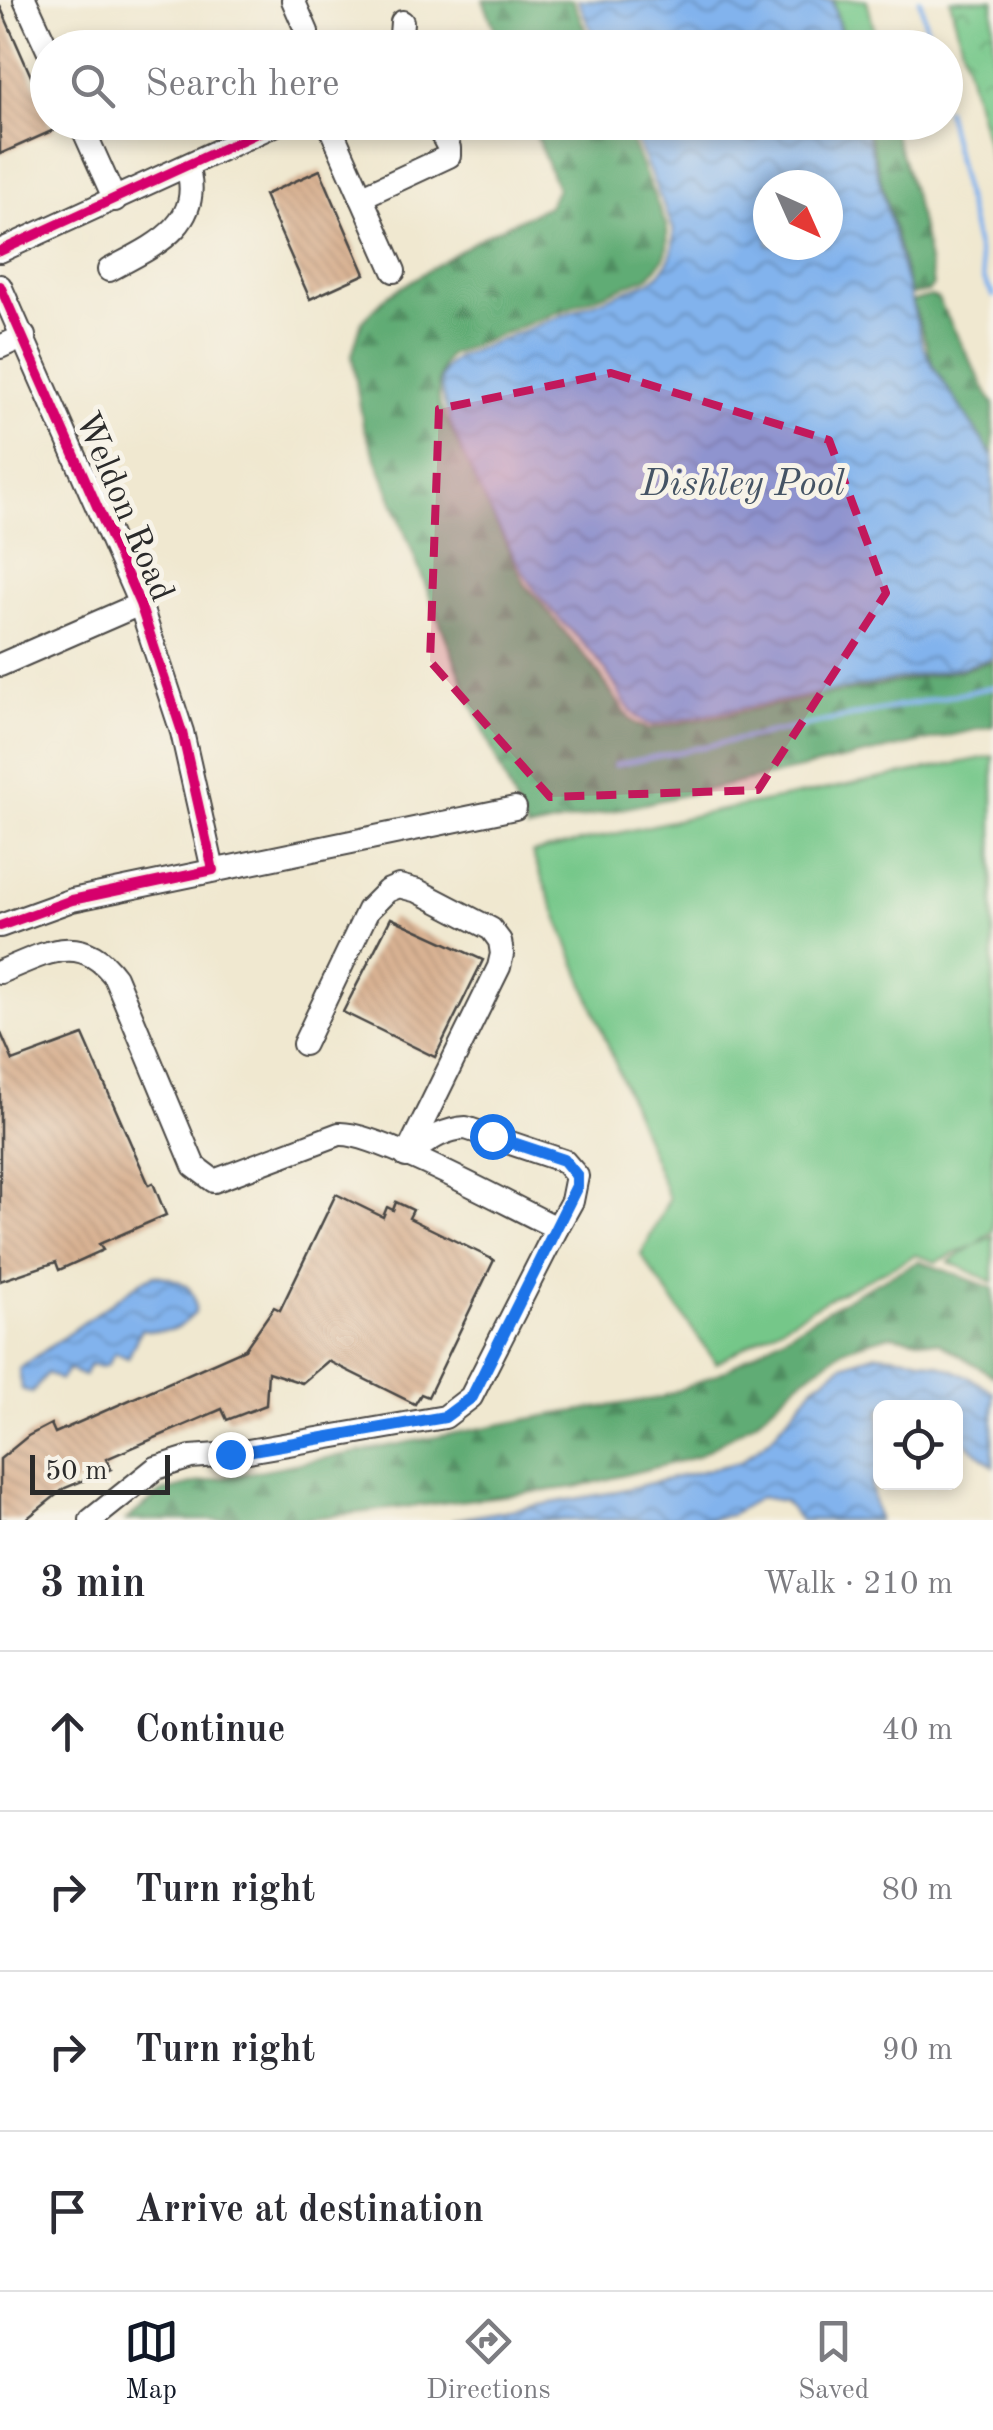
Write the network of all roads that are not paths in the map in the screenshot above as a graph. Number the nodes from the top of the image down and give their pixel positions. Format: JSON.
{"nodes":[{"id":1,"x":25,"y":0,"type":"edge"},
{"id":2,"x":293,"y":0,"type":"edge"},
{"id":3,"x":402,"y":22,"type":"dead end"},
{"id":4,"x":39,"y":30,"type":"edge"},
{"id":5,"x":306,"y":30,"type":"edge"},
{"id":6,"x":401,"y":30,"type":"edge"},
{"id":7,"x":88,"y":140,"type":"edge"},
{"id":8,"x":243,"y":140,"type":"edge"},
{"id":9,"x":336,"y":140,"type":"edge"},
{"id":10,"x":445,"y":140,"type":"edge"},
{"id":11,"x":188,"y":166,"type":"junction"},
{"id":12,"x":362,"y":197,"type":"junction"},
{"id":13,"x":114,"y":200,"type":"junction"},
{"id":14,"x":0,"y":251,"type":"edge"},
{"id":15,"x":109,"y":270,"type":"dead end"},
{"id":16,"x":394,"y":271,"type":"dead end"},
{"id":17,"x":0,"y":286,"type":"edge"},
{"id":18,"x":24,"y":336,"type":"junction"},
{"id":19,"x":0,"y":347,"type":"edge"},
{"id":20,"x":140,"y":604,"type":"junction"},
{"id":21,"x":0,"y":665,"type":"edge"},
{"id":22,"x":515,"y":808,"type":"dead end"},
{"id":23,"x":213,"y":870,"type":"junction"},
{"id":24,"x":0,"y":926,"type":"edge"},
{"id":25,"x":0,"y":972,"type":"edge"},
{"id":26,"x":304,"y":1044,"type":"dead end"},
{"id":27,"x":406,"y":1156,"type":"junction"},
{"id":28,"x":557,"y":1228,"type":"junction"},
{"id":29,"x":91,"y":1520,"type":"edge"}],
"edges":[{"from":1,"to":4,"type":"street"},
{"from":2,"to":5,"type":"street"},
{"from":3,"to":6,"type":"street"},
{"from":7,"to":13,"type":"street"},
{"from":8,"to":11,"type":"street"},
{"from":9,"to":12,"type":"street"},
{"from":10,"to":12,"type":"street"},
{"from":11,"to":13,"type":"street"},
{"from":11,"to":15,"type":"street"},
{"from":12,"to":16,"type":"street"},
{"from":13,"to":14,"type":"street"},
{"from":17,"to":18,"type":"street","name":"Weldon Road"},
{"from":18,"to":19,"type":"street"},
{"from":18,"to":20,"type":"street","name":"Weldon Road"},
{"from":20,"to":21,"type":"street"},
{"from":20,"to":23,"type":"street","name":"Weldon Road"},
{"from":22,"to":23,"type":"street"},
{"from":23,"to":24,"type":"street"},
{"from":25,"to":27,"type":"street"},
{"from":26,"to":27,"type":"street"},
{"from":27,"to":28,"type":"street"},
{"from":27,"to":28,"type":"street"},
{"from":28,"to":29,"type":"street"}]}
